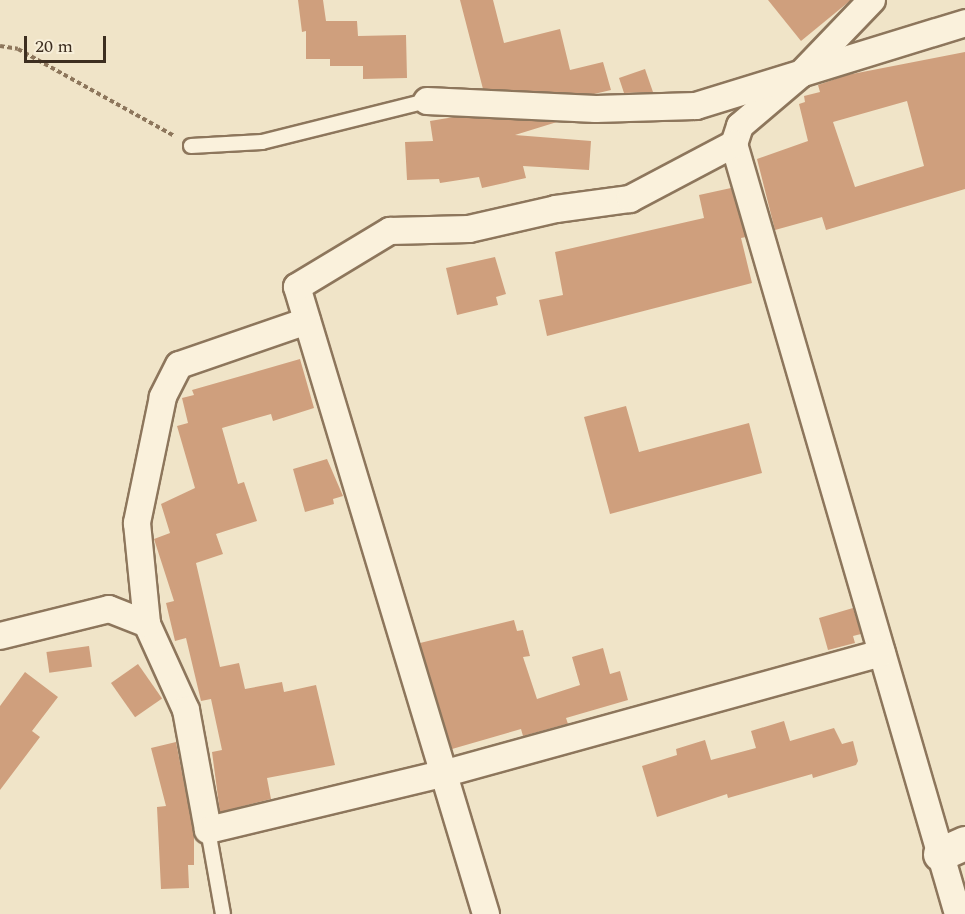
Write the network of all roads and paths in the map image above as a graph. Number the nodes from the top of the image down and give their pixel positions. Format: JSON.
{"nodes":[{"id":1,"x":872,"y":0,"type":"edge"},
{"id":2,"x":965,"y":23,"type":"edge"},
{"id":3,"x":0,"y":46,"type":"edge"},
{"id":4,"x":801,"y":74,"type":"junction"},
{"id":5,"x":427,"y":101,"type":"joint"},
{"id":6,"x":734,"y":144,"type":"junction"},
{"id":7,"x":191,"y":146,"type":"joint"},
{"id":8,"x":307,"y":321,"type":"junction"},
{"id":9,"x":147,"y":624,"type":"junction"},
{"id":10,"x":0,"y":636,"type":"edge"},
{"id":11,"x":882,"y":653,"type":"junction"},
{"id":12,"x":446,"y":773,"type":"junction"},
{"id":13,"x":208,"y":830,"type":"junction"},
{"id":14,"x":952,"y":849,"type":"edge"},
{"id":15,"x":223,"y":914,"type":"edge"},
{"id":16,"x":486,"y":914,"type":"edge"},
{"id":17,"x":958,"y":914,"type":"edge"}],
"edges":[{"from":1,"to":4,"type":"street"},
{"from":2,"to":4,"type":"street"},
{"from":3,"to":7,"type":"path"},
{"from":4,"to":5,"type":"street"},
{"from":4,"to":6,"type":"street"},
{"from":5,"to":7,"type":"lane"},
{"from":6,"to":8,"type":"street"},
{"from":6,"to":11,"type":"street"},
{"from":8,"to":9,"type":"street"},
{"from":8,"to":12,"type":"street"},
{"from":9,"to":10,"type":"street"},
{"from":9,"to":13,"type":"street"},
{"from":11,"to":12,"type":"street"},
{"from":11,"to":14,"type":"street"},
{"from":12,"to":13,"type":"street"},
{"from":12,"to":16,"type":"street"},
{"from":13,"to":15,"type":"lane"},
{"from":14,"to":17,"type":"street"}]}
